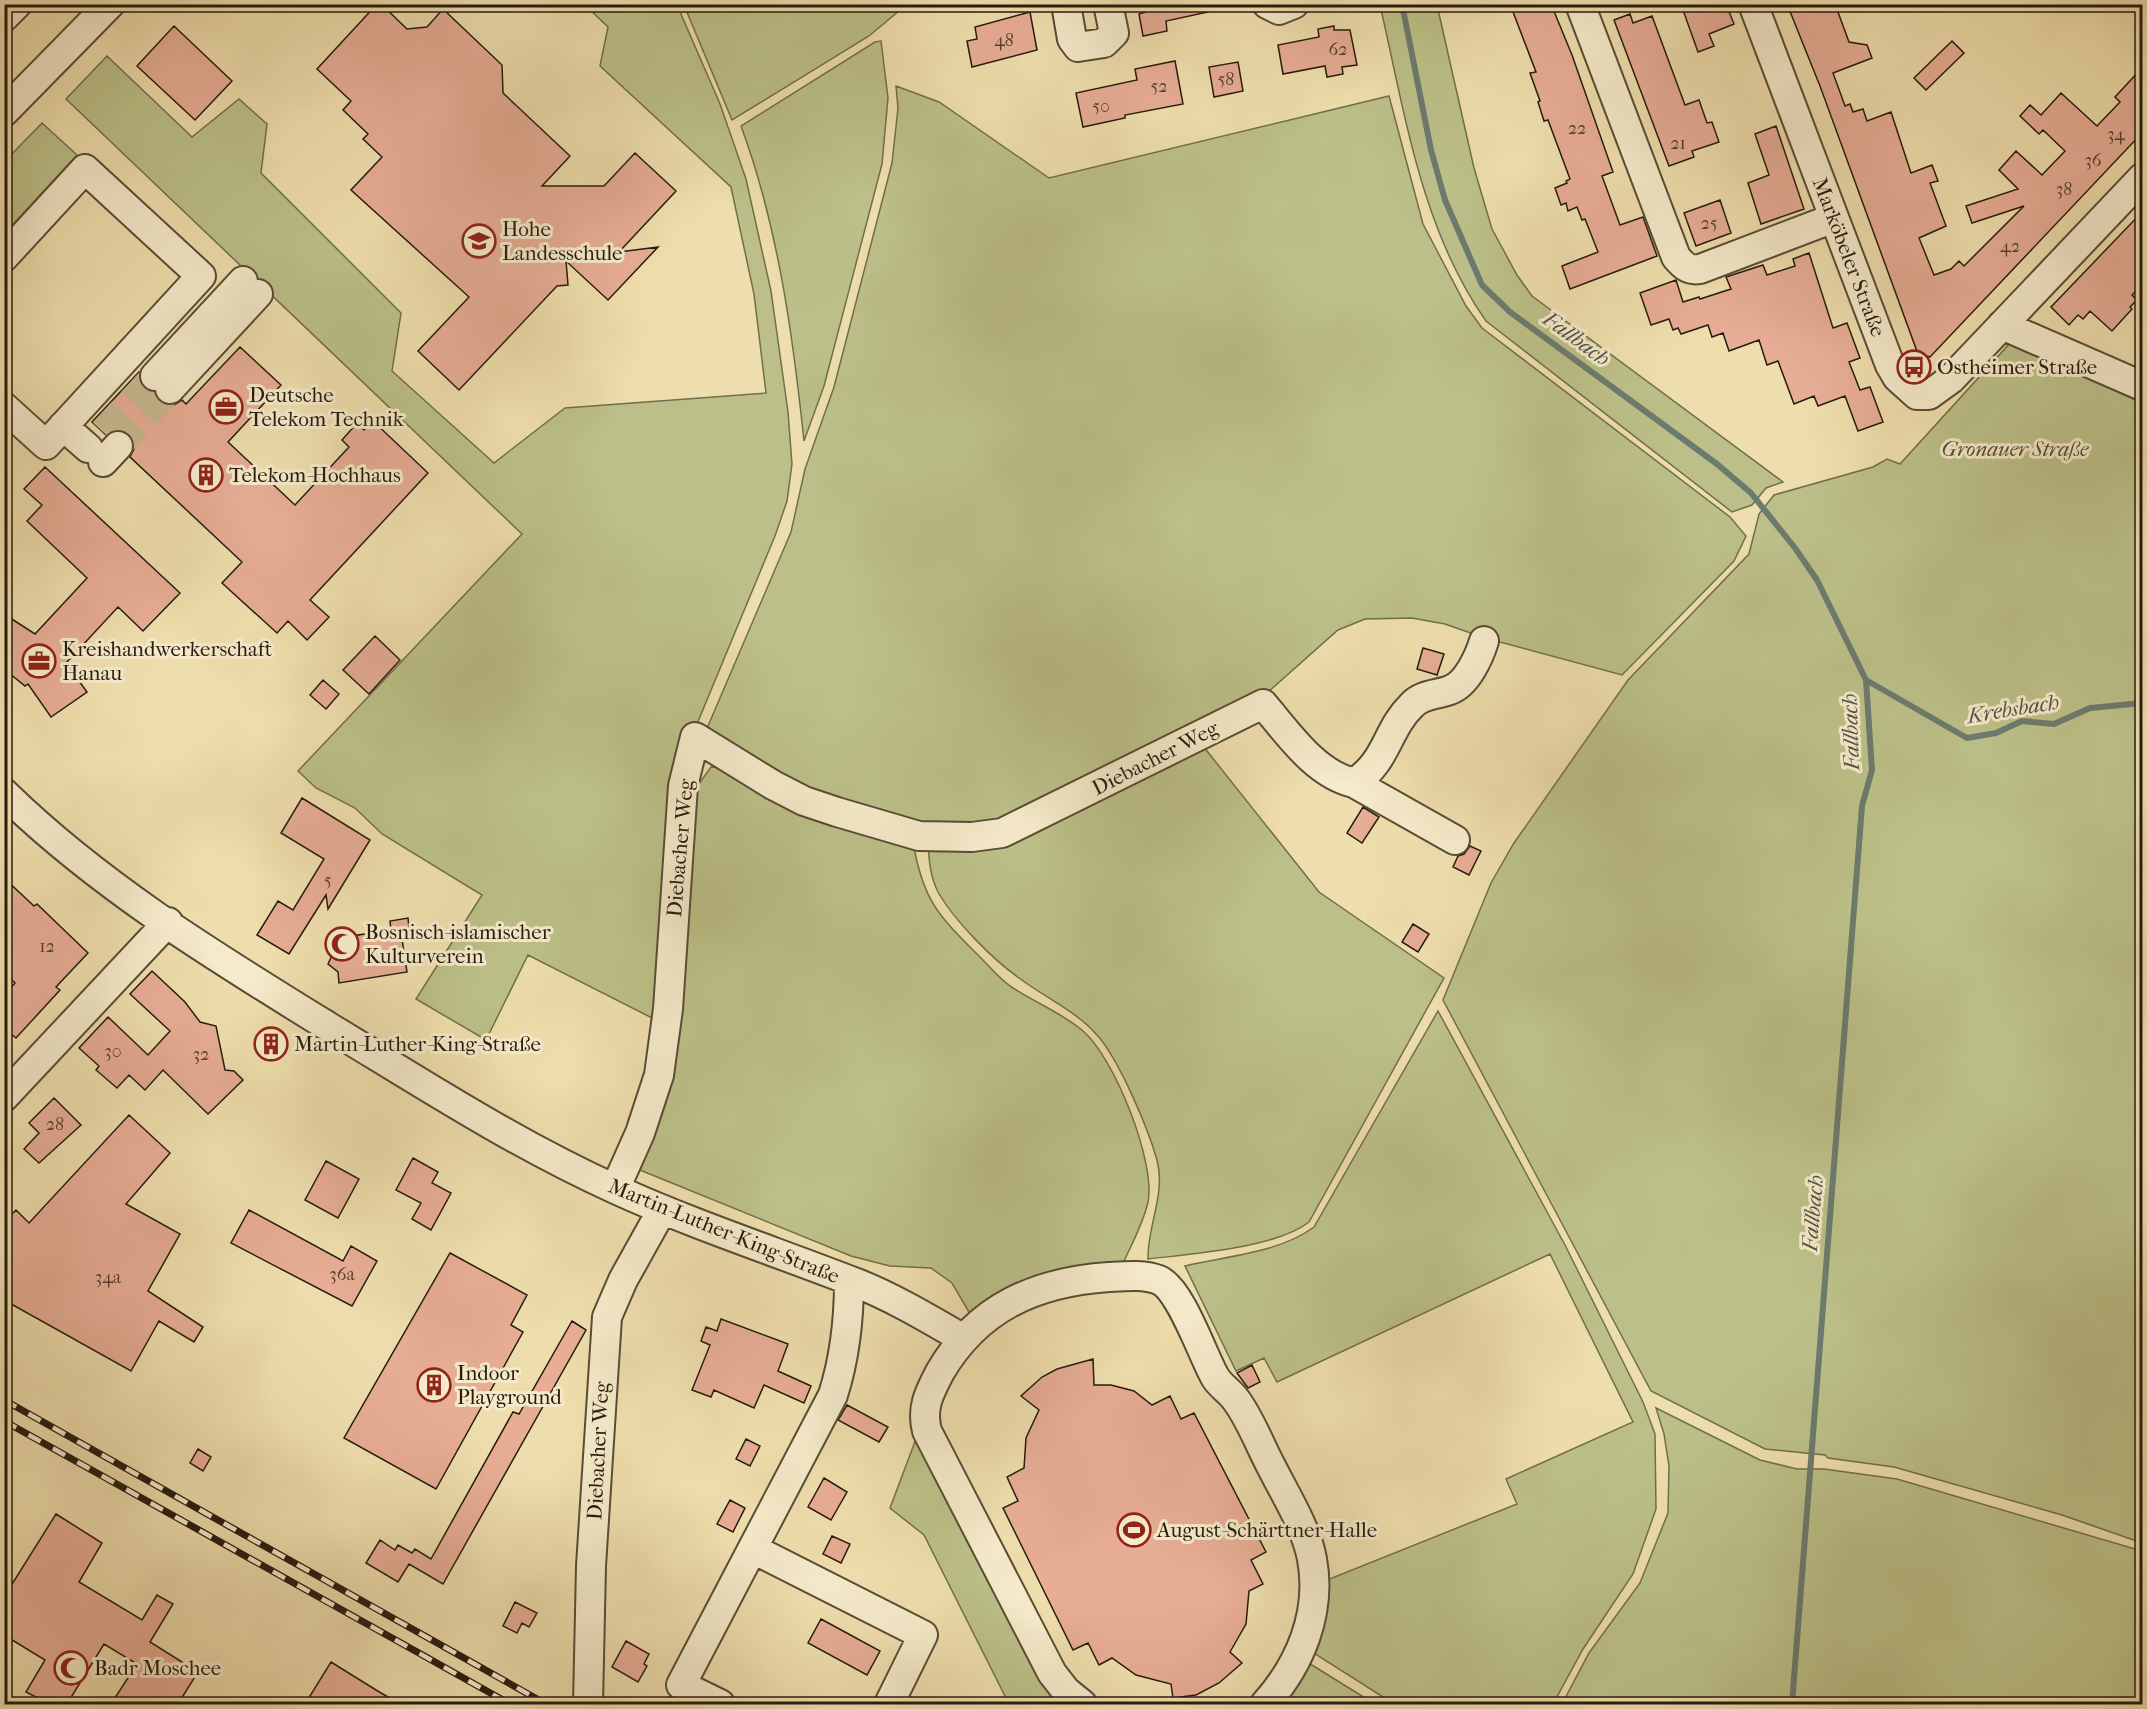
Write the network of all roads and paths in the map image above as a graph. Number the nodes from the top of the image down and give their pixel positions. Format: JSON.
{"nodes":[{"id":1,"x":16,"y":4,"type":"edge"},
{"id":2,"x":110,"y":4,"type":"edge"},
{"id":3,"x":1066,"y":4,"type":"edge"},
{"id":4,"x":1108,"y":4,"type":"edge"},
{"id":5,"x":1267,"y":4,"type":"edge"},
{"id":6,"x":1294,"y":4,"type":"edge"},
{"id":7,"x":1580,"y":4,"type":"edge"},
{"id":8,"x":1753,"y":4,"type":"edge"},
{"id":9,"x":4,"y":17,"type":"edge"},
{"id":10,"x":4,"y":112,"type":"edge"},
{"id":11,"x":2142,"y":178,"type":"edge"},
{"id":12,"x":1833,"y":218,"type":"junction"},
{"id":13,"x":4,"y":257,"type":"edge"},
{"id":14,"x":250,"y":287,"type":"dead end"},
{"id":15,"x":2002,"y":325,"type":"junction"},
{"id":16,"x":163,"y":382,"type":"tunnel mouth"},
{"id":17,"x":2142,"y":386,"type":"edge"},
{"id":18,"x":4,"y":407,"type":"edge"},
{"id":19,"x":63,"y":426,"type":"junction"},
{"id":20,"x":103,"y":452,"type":"dead end"},
{"id":21,"x":1485,"y":641,"type":"dead end"},
{"id":22,"x":1354,"y":783,"type":"junction"},
{"id":23,"x":4,"y":793,"type":"edge"},
{"id":24,"x":1455,"y":840,"type":"dead end"},
{"id":25,"x":168,"y":922,"type":"junction"},
{"id":26,"x":4,"y":1097,"type":"edge"},
{"id":27,"x":615,"y":1189,"type":"junction"},
{"id":28,"x":662,"y":1210,"type":"junction"},
{"id":29,"x":849,"y":1281,"type":"junction"},
{"id":30,"x":962,"y":1338,"type":"junction"},
{"id":31,"x":753,"y":1549,"type":"junction"},
{"id":32,"x":588,"y":1704,"type":"edge"},
{"id":33,"x":720,"y":1704,"type":"edge"},
{"id":34,"x":889,"y":1704,"type":"edge"},
{"id":35,"x":1082,"y":1704,"type":"edge"},
{"id":36,"x":1265,"y":1704,"type":"edge"}],
"edges":[{"from":1,"to":9,"type":"street"},
{"from":2,"to":10,"type":"street"},
{"from":3,"to":4,"type":"street"},
{"from":5,"to":6,"type":"street"},
{"from":7,"to":12,"type":"street"},
{"from":8,"to":12,"type":"street","name":"Marköbeler Straße"},
{"from":11,"to":15,"type":"street"},
{"from":12,"to":15,"type":"street","name":"Marköbeler Straße"},
{"from":13,"to":19,"type":"street"},
{"from":14,"to":16,"type":"street"},
{"from":15,"to":17,"type":"street"},
{"from":18,"to":19,"type":"street"},
{"from":19,"to":20,"type":"street"},
{"from":21,"to":22,"type":"street"},
{"from":22,"to":24,"type":"street","name":"Diebacher Weg"},
{"from":22,"to":27,"type":"street","name":"Diebacher Weg"},
{"from":23,"to":25,"type":"street","name":"Martin-Luther-King-Straße"},
{"from":25,"to":26,"type":"street"},
{"from":25,"to":27,"type":"street","name":"Martin-Luther-King-Straße"},
{"from":27,"to":28,"type":"street","name":"Martin-Luther-King-Straße"},
{"from":28,"to":29,"type":"street","name":"Martin-Luther-King-Straße"},
{"from":28,"to":32,"type":"street","name":"Diebacher Weg"},
{"from":29,"to":30,"type":"street","name":"Martin-Luther-King-Straße"},
{"from":29,"to":31,"type":"street","name":"Martin-Luther-King-Straße"},
{"from":30,"to":35,"type":"street"},
{"from":30,"to":36,"type":"street"},
{"from":31,"to":33,"type":"street","name":"Martin-Luther-King-Straße"},
{"from":31,"to":34,"type":"street"}]}
